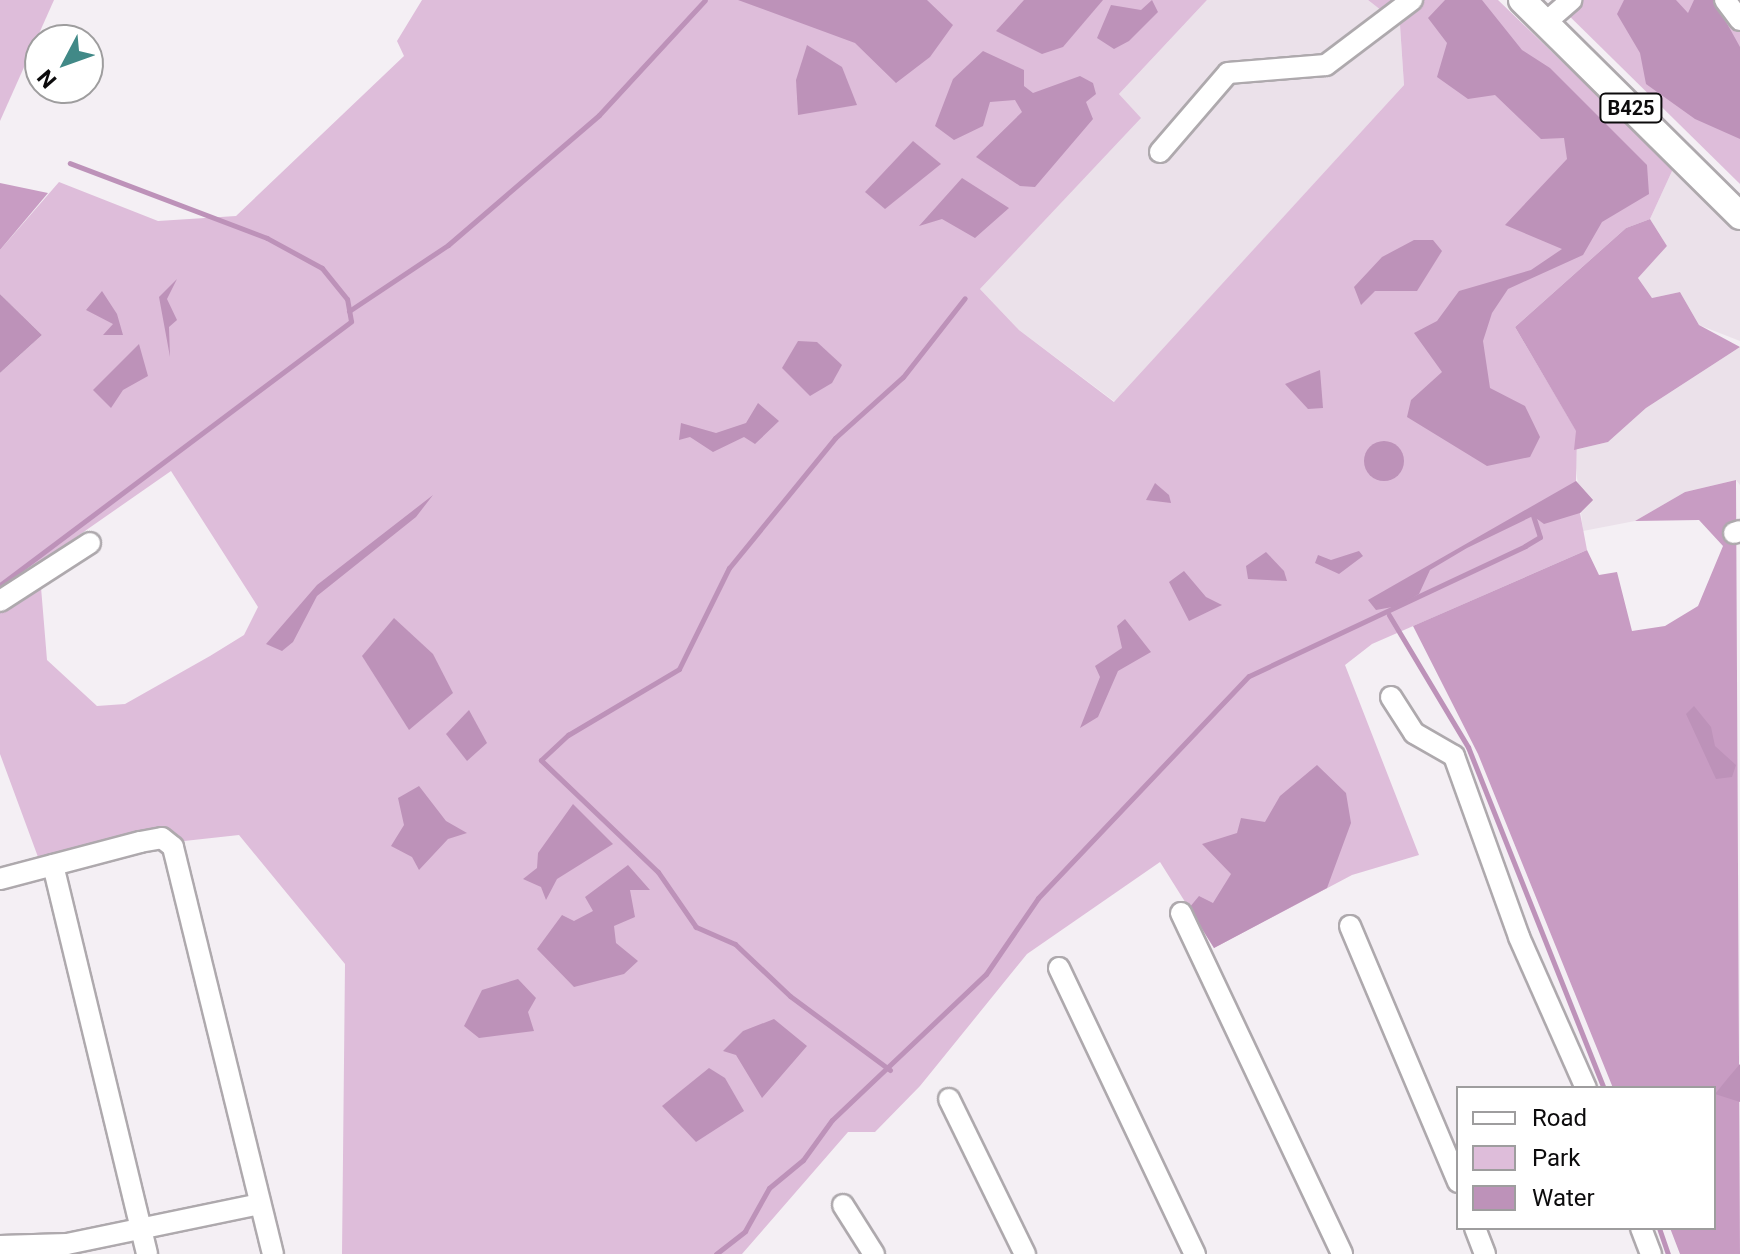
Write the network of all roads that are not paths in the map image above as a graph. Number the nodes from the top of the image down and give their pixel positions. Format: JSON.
{"nodes":[{"id":1,"x":1412,"y":0,"type":"edge"},
{"id":2,"x":1522,"y":0,"type":"edge"},
{"id":3,"x":1571,"y":0,"type":"edge"},
{"id":4,"x":1725,"y":0,"type":"edge"},
{"id":5,"x":1740,"y":20,"type":"edge"},
{"id":6,"x":1545,"y":23,"type":"junction"},
{"id":7,"x":1160,"y":152,"type":"dead end"},
{"id":8,"x":1740,"y":216,"type":"edge"},
{"id":9,"x":90,"y":543,"type":"dead end"},
{"id":10,"x":0,"y":601,"type":"edge"},
{"id":11,"x":1391,"y":697,"type":"dead end"},
{"id":12,"x":53,"y":865,"type":"junction"},
{"id":13,"x":0,"y":879,"type":"edge"},
{"id":14,"x":1181,"y":913,"type":"dead end"},
{"id":15,"x":1350,"y":926,"type":"dead end"},
{"id":16,"x":1059,"y":968,"type":"dead end"},
{"id":17,"x":1585,"y":1086,"type":"edge"},
{"id":18,"x":949,"y":1099,"type":"dead end"},
{"id":19,"x":1456,"y":1177,"type":"edge"},
{"id":20,"x":260,"y":1204,"type":"junction"},
{"id":21,"x":843,"y":1205,"type":"dead end"},
{"id":22,"x":1476,"y":1230,"type":"edge"},
{"id":23,"x":1642,"y":1230,"type":"edge"},
{"id":24,"x":141,"y":1231,"type":"junction"},
{"id":25,"x":0,"y":1246,"type":"edge"},
{"id":26,"x":147,"y":1254,"type":"edge"},
{"id":27,"x":273,"y":1254,"type":"edge"},
{"id":28,"x":874,"y":1254,"type":"edge"},
{"id":29,"x":1025,"y":1254,"type":"edge"},
{"id":30,"x":1195,"y":1254,"type":"edge"},
{"id":31,"x":1342,"y":1254,"type":"edge"},
{"id":32,"x":1485,"y":1254,"type":"edge"},
{"id":33,"x":1651,"y":1254,"type":"edge"}],
"edges":[{"from":1,"to":7,"type":"street"},
{"from":2,"to":6,"type":"main road","number":"B425"},
{"from":3,"to":6,"type":"street"},
{"from":4,"to":5,"type":"street"},
{"from":6,"to":8,"type":"main road","number":"B425"},
{"from":9,"to":10,"type":"street"},
{"from":11,"to":17,"type":"street"},
{"from":12,"to":13,"type":"street"},
{"from":12,"to":20,"type":"street"},
{"from":12,"to":24,"type":"street"},
{"from":14,"to":31,"type":"street"},
{"from":15,"to":19,"type":"street"},
{"from":16,"to":30,"type":"street"},
{"from":18,"to":29,"type":"street"},
{"from":20,"to":24,"type":"street"},
{"from":20,"to":27,"type":"street"},
{"from":21,"to":28,"type":"street"},
{"from":22,"to":32,"type":"street"},
{"from":23,"to":33,"type":"street"},
{"from":24,"to":25,"type":"street"},
{"from":24,"to":26,"type":"street"}]}
